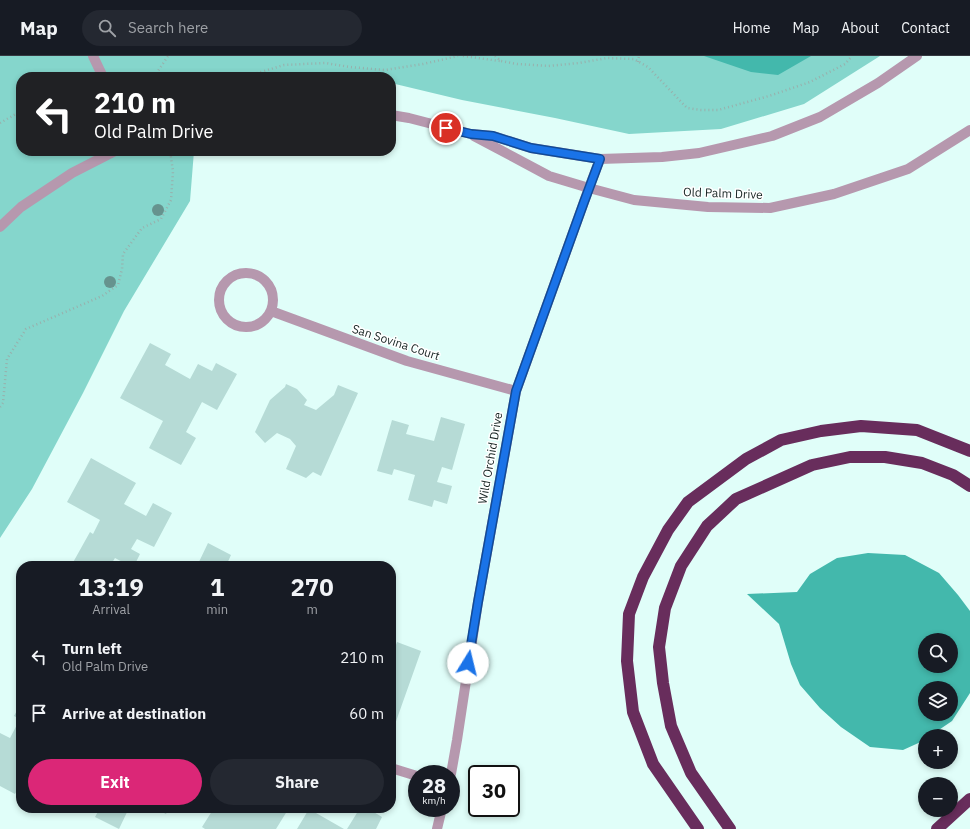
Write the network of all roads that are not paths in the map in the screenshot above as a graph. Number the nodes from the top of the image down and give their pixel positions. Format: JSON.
{"nodes":[{"id":1,"x":93,"y":56,"type":"edge"},
{"id":2,"x":917,"y":56,"type":"edge"},
{"id":3,"x":101,"y":72,"type":"edge"},
{"id":4,"x":396,"y":116,"type":"edge"},
{"id":5,"x":970,"y":130,"type":"edge"},
{"id":6,"x":471,"y":134,"type":"junction"},
{"id":7,"x":105,"y":156,"type":"edge"},
{"id":8,"x":600,"y":159,"type":"junction"},
{"id":9,"x":589,"y":188,"type":"junction"},
{"id":10,"x":0,"y":227,"type":"edge"},
{"id":11,"x":271,"y":311,"type":"junction"},
{"id":12,"x":516,"y":391,"type":"junction"},
{"id":13,"x":970,"y":452,"type":"edge"},
{"id":14,"x":970,"y":486,"type":"edge"},
{"id":15,"x":452,"y":765,"type":"edge"},
{"id":16,"x":396,"y":770,"type":"edge"},
{"id":17,"x":408,"y":773,"type":"edge"},
{"id":18,"x":970,"y":799,"type":"edge"},
{"id":19,"x":440,"y":817,"type":"edge"},
{"id":20,"x":437,"y":829,"type":"edge"},
{"id":21,"x":698,"y":829,"type":"edge"},
{"id":22,"x":730,"y":829,"type":"edge"},
{"id":23,"x":937,"y":829,"type":"edge"}],
"edges":[{"from":1,"to":3,"type":"street"},
{"from":2,"to":8,"type":"street","name":"Old Palm Drive"},
{"from":4,"to":6,"type":"street","name":"Old Palm Drive"},
{"from":5,"to":9,"type":"street","name":"Old Palm Drive"},
{"from":6,"to":8,"type":"street","name":"Old Palm Drive"},
{"from":6,"to":9,"type":"street","name":"Old Palm Drive"},
{"from":7,"to":10,"type":"street"},
{"from":8,"to":9,"type":"street","name":"Wild Orchid Drive"},
{"from":9,"to":12,"type":"street","name":"Wild Orchid Drive"},
{"from":11,"to":11,"type":"street"},
{"from":11,"to":12,"type":"street","name":"San Sovina Court"},
{"from":12,"to":15,"type":"street","name":"Wild Orchid Drive"},
{"from":13,"to":21,"type":"highway"},
{"from":14,"to":22,"type":"highway"},
{"from":16,"to":17,"type":"street"},
{"from":18,"to":23,"type":"highway"},
{"from":19,"to":20,"type":"street"}]}
